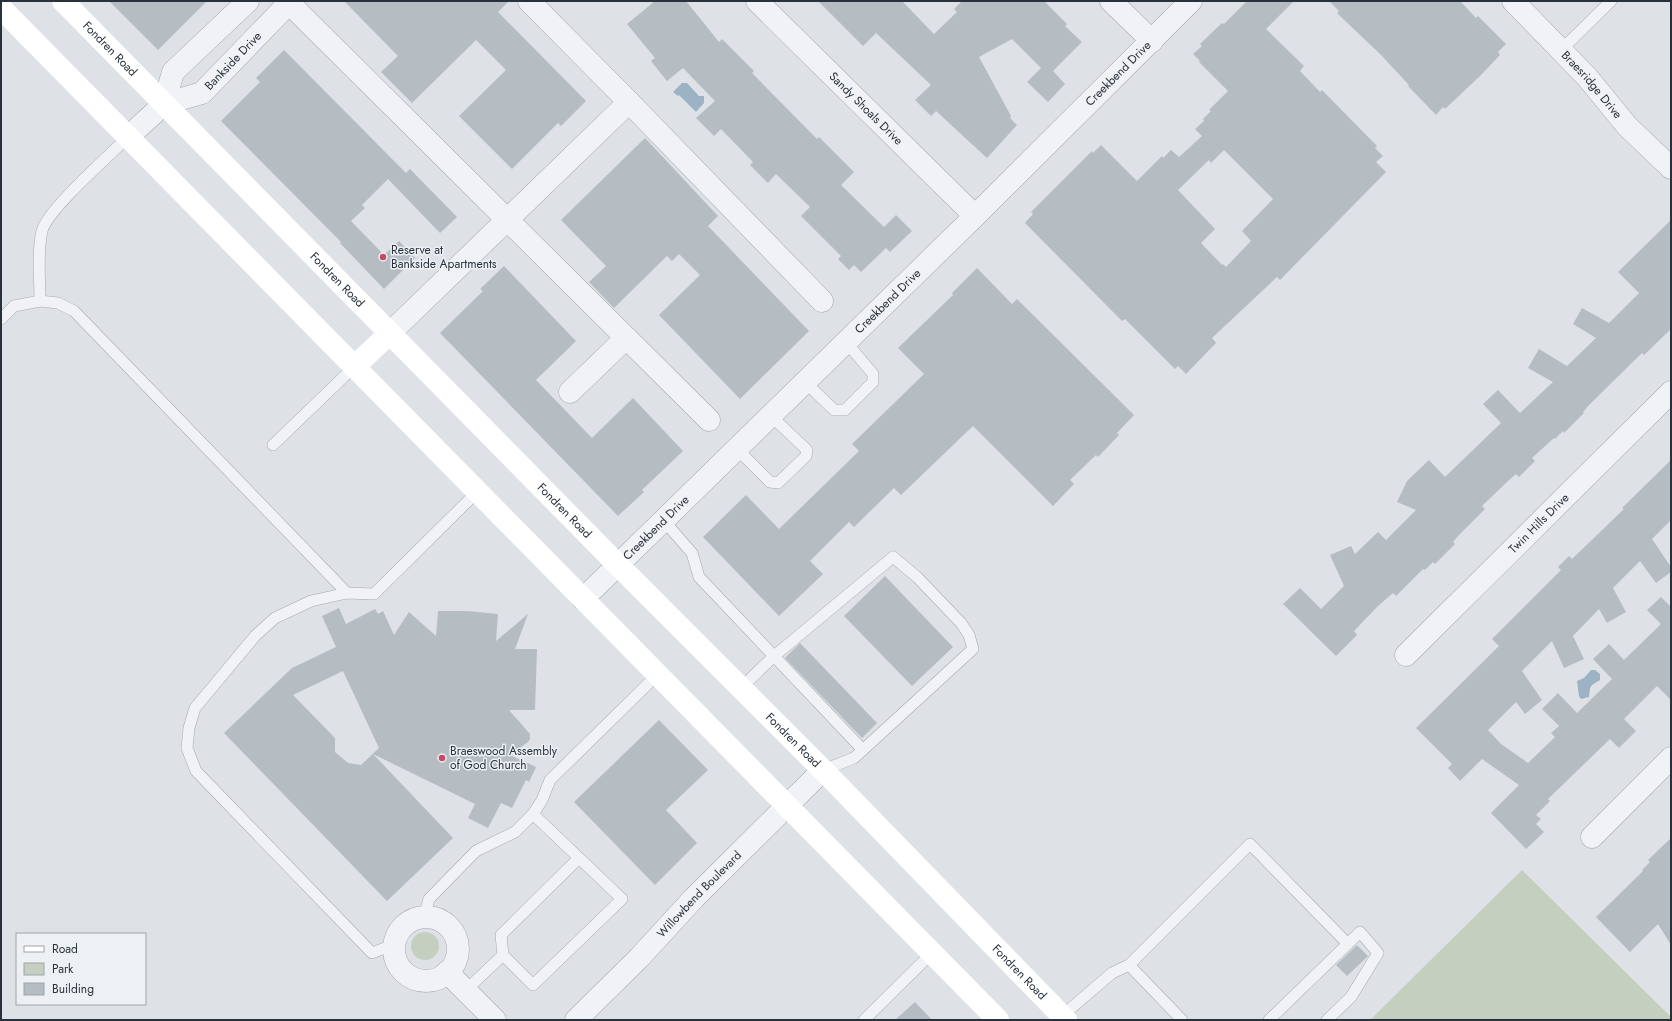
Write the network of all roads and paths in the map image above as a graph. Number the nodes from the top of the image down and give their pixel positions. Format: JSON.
{"nodes":[{"id":1,"x":63,"y":1,"type":"edge"},
{"id":2,"x":248,"y":1,"type":"edge"},
{"id":3,"x":529,"y":1,"type":"edge"},
{"id":4,"x":757,"y":1,"type":"edge"},
{"id":5,"x":1111,"y":1,"type":"edge"},
{"id":6,"x":1191,"y":1,"type":"edge"},
{"id":7,"x":1513,"y":1,"type":"edge"},
{"id":8,"x":1611,"y":1,"type":"edge"},
{"id":9,"x":290,"y":2,"type":"edge"},
{"id":10,"x":1,"y":8,"type":"edge"},
{"id":11,"x":1152,"y":41,"type":"junction"},
{"id":12,"x":1560,"y":51,"type":"junction"},
{"id":13,"x":629,"y":102,"type":"junction"},
{"id":14,"x":164,"y":104,"type":"junction"},
{"id":15,"x":128,"y":137,"type":"junction"},
{"id":16,"x":1671,"y":168,"type":"edge"},
{"id":17,"x":975,"y":216,"type":"junction"},
{"id":18,"x":508,"y":220,"type":"junction"},
{"id":19,"x":40,"y":301,"type":"junction"},
{"id":20,"x":822,"y":301,"type":"dead end"},
{"id":21,"x":1,"y":319,"type":"edge"},
{"id":22,"x":390,"y":333,"type":"junction"},
{"id":23,"x":626,"y":338,"type":"junction"},
{"id":24,"x":846,"y":342,"type":"junction"},
{"id":25,"x":354,"y":367,"type":"junction"},
{"id":26,"x":805,"y":382,"type":"junction"},
{"id":27,"x":570,"y":392,"type":"dead end"},
{"id":28,"x":1671,"y":392,"type":"edge"},
{"id":29,"x":771,"y":416,"type":"junction"},
{"id":30,"x":708,"y":420,"type":"dead end"},
{"id":31,"x":273,"y":445,"type":"dead end"},
{"id":32,"x":737,"y":449,"type":"junction"},
{"id":33,"x":477,"y":492,"type":"junction"},
{"id":34,"x":664,"y":521,"type":"junction"},
{"id":35,"x":619,"y":566,"type":"junction"},
{"id":36,"x":347,"y":593,"type":"junction"},
{"id":37,"x":583,"y":599,"type":"junction"},
{"id":38,"x":1406,"y":655,"type":"dead end"},
{"id":39,"x":773,"y":657,"type":"junction"},
{"id":40,"x":657,"y":675,"type":"junction"},
{"id":41,"x":741,"y":688,"type":"junction"},
{"id":42,"x":863,"y":750,"type":"junction"},
{"id":43,"x":1671,"y":758,"type":"edge"},
{"id":44,"x":823,"y":770,"type":"junction"},
{"id":45,"x":787,"y":805,"type":"junction"},
{"id":46,"x":533,"y":814,"type":"junction"},
{"id":47,"x":1592,"y":837,"type":"dead end"},
{"id":48,"x":579,"y":858,"type":"junction"},
{"id":49,"x":424,"y":918,"type":"junction"},
{"id":50,"x":394,"y":944,"type":"junction"},
{"id":51,"x":1348,"y":944,"type":"junction"},
{"id":52,"x":932,"y":953,"type":"junction"},
{"id":53,"x":503,"y":955,"type":"junction"},
{"id":54,"x":1129,"y":966,"type":"junction"},
{"id":55,"x":447,"y":972,"type":"junction"},
{"id":56,"x":465,"y":991,"type":"junction"},
{"id":57,"x":1064,"y":1018,"type":"edge"},
{"id":58,"x":495,"y":1020,"type":"edge"},
{"id":59,"x":576,"y":1020,"type":"edge"},
{"id":60,"x":864,"y":1020,"type":"edge"},
{"id":61,"x":998,"y":1020,"type":"edge"},
{"id":62,"x":1182,"y":1020,"type":"edge"},
{"id":63,"x":1269,"y":1020,"type":"edge"},
{"id":64,"x":1327,"y":1020,"type":"edge"}],
"edges":[{"from":1,"to":14,"type":"main road","name":"Fondren Road"},
{"from":2,"to":14,"type":"street"},
{"from":3,"to":13,"type":"street"},
{"from":4,"to":17,"type":"street","name":"Sandy Shoals Drive"},
{"from":5,"to":11,"type":"street"},
{"from":6,"to":11,"type":"street","name":"Creekbend Drive"},
{"from":7,"to":12,"type":"street","name":"Braesridge Drive"},
{"from":8,"to":12,"type":"lane"},
{"from":9,"to":14,"type":"street","name":"Bankside Drive"},
{"from":9,"to":18,"type":"street"},
{"from":10,"to":15,"type":"main road"},
{"from":11,"to":17,"type":"street","name":"Creekbend Drive"},
{"from":12,"to":16,"type":"street","name":"Braesridge Drive"},
{"from":13,"to":18,"type":"street"},
{"from":13,"to":20,"type":"street"},
{"from":14,"to":15,"type":"street","name":"Bankside Drive"},
{"from":14,"to":22,"type":"main road","name":"Fondren Road"},
{"from":15,"to":19,"type":"lane"},
{"from":15,"to":25,"type":"main road"},
{"from":17,"to":24,"type":"street","name":"Creekbend Drive"},
{"from":18,"to":22,"type":"street"},
{"from":18,"to":23,"type":"street"},
{"from":19,"to":21,"type":"lane"},
{"from":19,"to":36,"type":"lane"},
{"from":22,"to":25,"type":"main road"},
{"from":22,"to":35,"type":"main road","name":"Fondren Road"},
{"from":23,"to":27,"type":"street"},
{"from":23,"to":30,"type":"street"},
{"from":24,"to":26,"type":"street","name":"Creekbend Drive"},
{"from":24,"to":26,"type":"lane"},
{"from":25,"to":31,"type":"lane"},
{"from":25,"to":33,"type":"main road"},
{"from":26,"to":29,"type":"street","name":"Creekbend Drive"},
{"from":28,"to":38,"type":"street","name":"Twin Hills Drive"},
{"from":29,"to":32,"type":"street","name":"Creekbend Drive"},
{"from":29,"to":32,"type":"lane"},
{"from":32,"to":34,"type":"street","name":"Creekbend Drive"},
{"from":33,"to":36,"type":"lane"},
{"from":33,"to":37,"type":"main road"},
{"from":34,"to":35,"type":"street","name":"Creekbend Drive"},
{"from":34,"to":39,"type":"lane"},
{"from":35,"to":37,"type":"street","name":"Creekbend Drive"},
{"from":35,"to":41,"type":"main road","name":"Fondren Road"},
{"from":36,"to":50,"type":"lane"},
{"from":37,"to":40,"type":"main road"},
{"from":39,"to":41,"type":"lane"},
{"from":39,"to":42,"type":"lane"},
{"from":39,"to":42,"type":"lane"},
{"from":40,"to":45,"type":"main road"},
{"from":40,"to":46,"type":"lane"},
{"from":41,"to":44,"type":"main road","name":"Fondren Road"},
{"from":42,"to":44,"type":"lane"},
{"from":43,"to":47,"type":"street"},
{"from":44,"to":45,"type":"street","name":"Willowbend Boulevard"},
{"from":44,"to":57,"type":"main road","name":"Fondren Road"},
{"from":45,"to":52,"type":"main road"},
{"from":45,"to":59,"type":"street","name":"Willowbend Boulevard"},
{"from":46,"to":48,"type":"lane"},
{"from":46,"to":49,"type":"lane"},
{"from":48,"to":53,"type":"lane"},
{"from":48,"to":53,"type":"lane"},
{"from":49,"to":50,"type":"street"},
{"from":49,"to":55,"type":"street"},
{"from":50,"to":55,"type":"street"},
{"from":51,"to":54,"type":"lane"},
{"from":51,"to":63,"type":"lane"},
{"from":51,"to":64,"type":"lane"},
{"from":52,"to":60,"type":"lane"},
{"from":52,"to":61,"type":"main road"},
{"from":53,"to":56,"type":"lane"},
{"from":54,"to":57,"type":"lane"},
{"from":54,"to":62,"type":"lane"},
{"from":55,"to":56,"type":"street"},
{"from":56,"to":58,"type":"street"}]}
